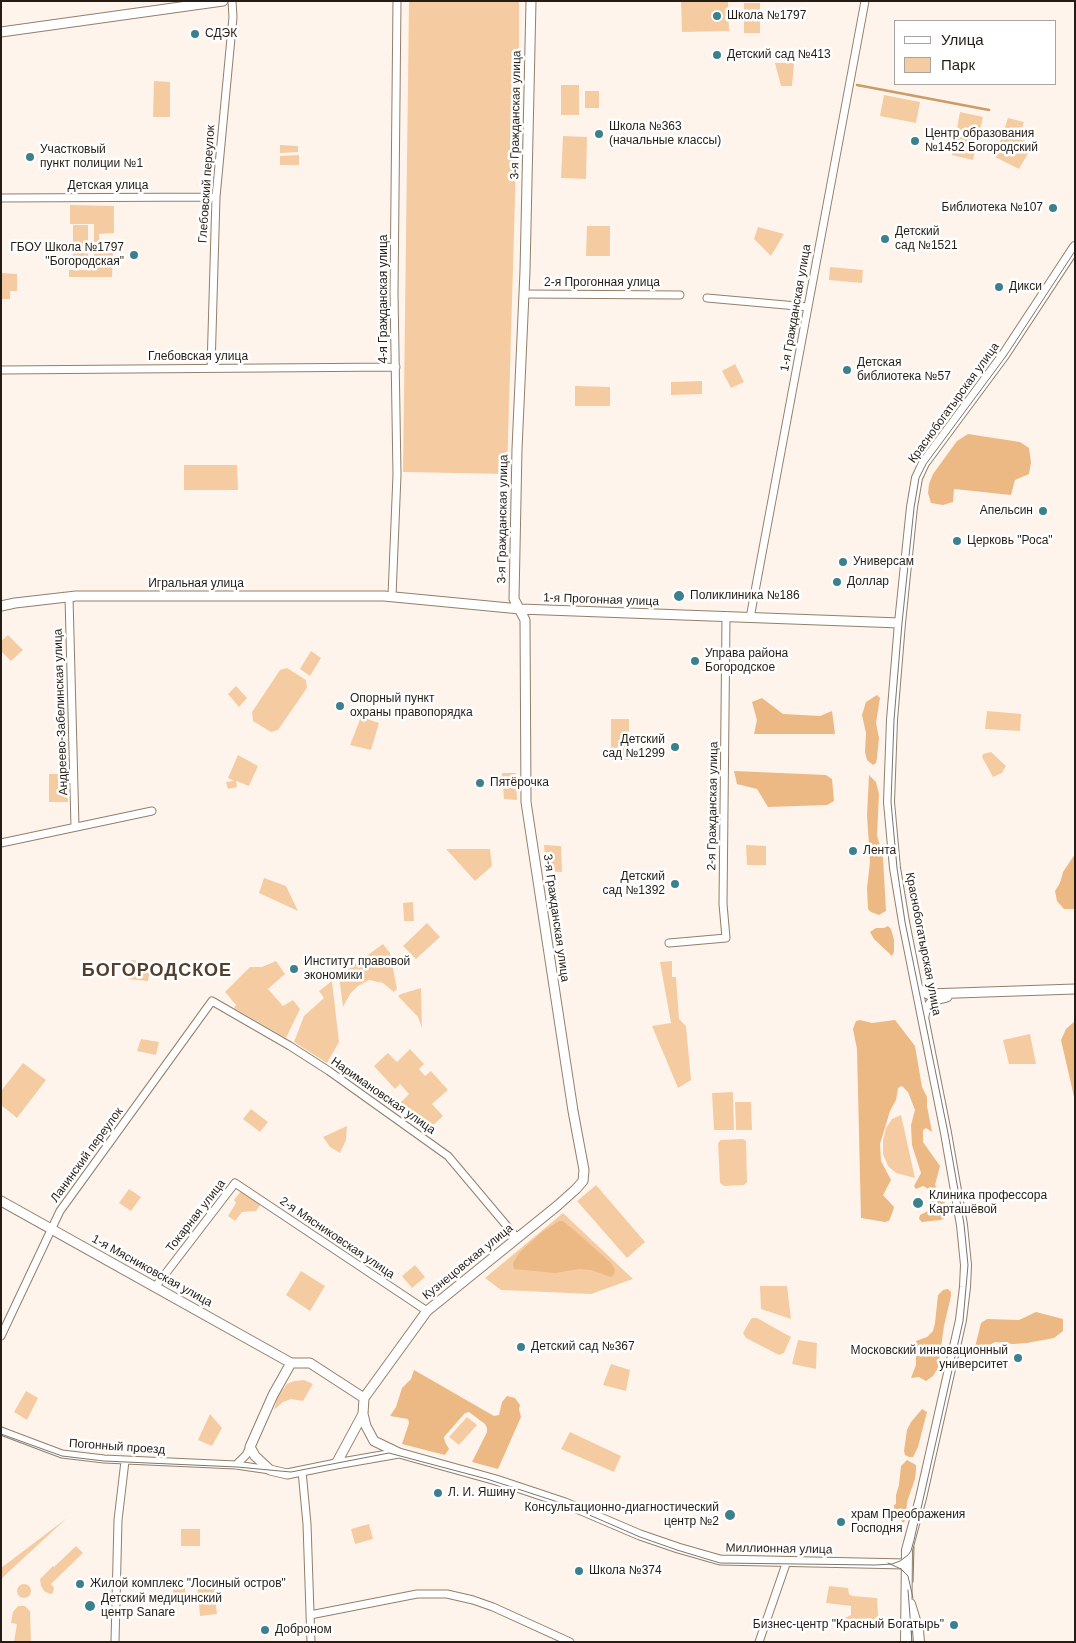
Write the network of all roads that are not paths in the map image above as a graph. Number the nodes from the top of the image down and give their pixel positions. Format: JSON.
{"nodes":[{"id":1,"x":223,"y":1,"type":"edge"},
{"id":2,"x":232,"y":1,"type":"edge"},
{"id":3,"x":397,"y":1,"type":"edge"},
{"id":4,"x":531,"y":1,"type":"edge"},
{"id":5,"x":865,"y":1,"type":"edge"},
{"id":6,"x":1,"y":32,"type":"edge"},
{"id":7,"x":216,"y":197,"type":"junction"},
{"id":8,"x":1,"y":198,"type":"edge"},
{"id":9,"x":1075,"y":247,"type":"edge"},
{"id":10,"x":524,"y":294,"type":"junction"},
{"id":11,"x":680,"y":295,"type":"dead end"},
{"id":12,"x":707,"y":298,"type":"dead end"},
{"id":13,"x":808,"y":307,"type":"junction"},
{"id":14,"x":396,"y":367,"type":"junction"},
{"id":15,"x":211,"y":368,"type":"junction"},
{"id":16,"x":1,"y":370,"type":"edge"},
{"id":17,"x":69,"y":596,"type":"junction"},
{"id":18,"x":392,"y":596,"type":"junction"},
{"id":19,"x":1,"y":606,"type":"edge"},
{"id":20,"x":520,"y":609,"type":"junction"},
{"id":21,"x":726,"y":618,"type":"junction"},
{"id":22,"x":750,"y":618,"type":"junction"},
{"id":23,"x":900,"y":623,"type":"junction"},
{"id":24,"x":152,"y":811,"type":"dead end"},
{"id":25,"x":75,"y":827,"type":"junction"},
{"id":26,"x":1,"y":843,"type":"edge"},
{"id":27,"x":669,"y":943,"type":"dead end"},
{"id":28,"x":918,"y":989,"type":"junction"},
{"id":29,"x":1075,"y":989,"type":"edge"},
{"id":30,"x":963,"y":993,"type":"junction"},
{"id":31,"x":212,"y":1001,"type":"joint"},
{"id":32,"x":924,"y":1016,"type":"junction"},
{"id":33,"x":583,"y":1181,"type":"joint"},
{"id":34,"x":236,"y":1183,"type":"joint"},
{"id":35,"x":1,"y":1201,"type":"edge"},
{"id":36,"x":52,"y":1229,"type":"junction"},
{"id":37,"x":517,"y":1238,"type":"junction"},
{"id":38,"x":156,"y":1286,"type":"junction"},
{"id":39,"x":427,"y":1311,"type":"junction"},
{"id":40,"x":1,"y":1336,"type":"edge"},
{"id":41,"x":291,"y":1363,"type":"junction"},
{"id":42,"x":364,"y":1398,"type":"junction"},
{"id":43,"x":363,"y":1414,"type":"junction"},
{"id":44,"x":1,"y":1432,"type":"edge"},
{"id":45,"x":250,"y":1447,"type":"junction"},
{"id":46,"x":399,"y":1453,"type":"junction"},
{"id":47,"x":125,"y":1460,"type":"junction"},
{"id":48,"x":336,"y":1464,"type":"junction"},
{"id":49,"x":236,"y":1465,"type":"junction"},
{"id":50,"x":270,"y":1470,"type":"junction"},
{"id":51,"x":302,"y":1472,"type":"junction"},
{"id":52,"x":787,"y":1561,"type":"junction"},
{"id":53,"x":906,"y":1564,"type":"junction"},
{"id":54,"x":906,"y":1596,"type":"junction"},
{"id":55,"x":310,"y":1615,"type":"junction"},
{"id":56,"x":115,"y":1642,"type":"edge"},
{"id":57,"x":311,"y":1642,"type":"edge"},
{"id":58,"x":570,"y":1642,"type":"edge"},
{"id":59,"x":759,"y":1642,"type":"edge"},
{"id":60,"x":906,"y":1642,"type":"edge"},
{"id":61,"x":919,"y":1642,"type":"edge"}],
"edges":[{"from":1,"to":6,"type":"street"},
{"from":2,"to":7,"type":"street","name":"Глебовский переулок"},
{"from":3,"to":14,"type":"street","name":"4-я Гражданская улица"},
{"from":4,"to":10,"type":"street","name":"3-я Гражданская улица"},
{"from":5,"to":13,"type":"street","name":"1-я Гражданская улица"},
{"from":7,"to":8,"type":"street","name":"Детская улица"},
{"from":7,"to":15,"type":"street","name":"Глебовский переулок"},
{"from":9,"to":23,"type":"main road","name":"Краснобогатырская улица"},
{"from":10,"to":11,"type":"street","name":"2-я Прогонная улица"},
{"from":10,"to":20,"type":"street","name":"3-я Гражданская улица"},
{"from":12,"to":13,"type":"street"},
{"from":13,"to":22,"type":"street","name":"1-я Гражданская улица"},
{"from":14,"to":15,"type":"street","name":"Глебовская улица"},
{"from":14,"to":18,"type":"street","name":"4-я Гражданская улица"},
{"from":15,"to":16,"type":"street","name":"Глебовская улица"},
{"from":17,"to":18,"type":"street","name":"Игральная улица"},
{"from":17,"to":19,"type":"street","name":"Игральная улица"},
{"from":17,"to":25,"type":"street","name":"Андреево-Забелинская улица"},
{"from":18,"to":20,"type":"street","name":"1-я Прогонная улица"},
{"from":20,"to":21,"type":"street","name":"1-я Прогонная улица"},
{"from":20,"to":33,"type":"street","name":"3-я Гражданская улица"},
{"from":21,"to":22,"type":"street","name":"1-я Прогонная улица"},
{"from":21,"to":27,"type":"street","name":"2-я Гражданская улица"},
{"from":22,"to":23,"type":"street","name":"1-я Прогонная улица"},
{"from":23,"to":28,"type":"main road","name":"Краснобогатырская улица"},
{"from":24,"to":25,"type":"street"},
{"from":25,"to":26,"type":"street"},
{"from":28,"to":30,"type":"street"},
{"from":28,"to":32,"type":"main road","name":"Краснобогатырская улица"},
{"from":29,"to":30,"type":"street"},
{"from":30,"to":32,"type":"street"},
{"from":31,"to":36,"type":"street","name":"Ланинский переулок"},
{"from":31,"to":37,"type":"street","name":"Наримановская улица"},
{"from":32,"to":53,"type":"main road","name":"Краснобогатырская улица"},
{"from":33,"to":37,"type":"street","name":"Кузнецовская улица"},
{"from":34,"to":38,"type":"street","name":"Токарная улица"},
{"from":34,"to":39,"type":"street","name":"2-я Мясниковская улица"},
{"from":35,"to":36,"type":"street","name":"1-я Мясниковская улица"},
{"from":36,"to":38,"type":"street","name":"1-я Мясниковская улица"},
{"from":36,"to":40,"type":"street","name":"Ланинский переулок"},
{"from":37,"to":39,"type":"street","name":"Кузнецовская улица"},
{"from":38,"to":41,"type":"street","name":"1-я Мясниковская улица"},
{"from":39,"to":42,"type":"street","name":"Кузнецовская улица"},
{"from":41,"to":42,"type":"street"},
{"from":41,"to":45,"type":"street"},
{"from":42,"to":43,"type":"street","name":"Миллионная улица"},
{"from":43,"to":46,"type":"street","name":"Миллионная улица"},
{"from":43,"to":48,"type":"street"},
{"from":44,"to":47,"type":"street","name":"Погонный проезд"},
{"from":45,"to":49,"type":"street"},
{"from":45,"to":50,"type":"street"},
{"from":46,"to":48,"type":"street","name":"Миллионная улица"},
{"from":46,"to":52,"type":"street","name":"Миллионная улица"},
{"from":47,"to":49,"type":"street","name":"Погонный проезд"},
{"from":47,"to":56,"type":"street"},
{"from":48,"to":51,"type":"street","name":"Миллионная улица"},
{"from":49,"to":50,"type":"street","name":"Погонный проезд"},
{"from":50,"to":51,"type":"street","name":"Миллионная улица"},
{"from":51,"to":55,"type":"street"},
{"from":52,"to":53,"type":"street","name":"Миллионная улица"},
{"from":52,"to":59,"type":"street"},
{"from":53,"to":54,"type":"main road","name":"Краснобогатырская улица"},
{"from":54,"to":60,"type":"main road","name":"Краснобогатырская улица"},
{"from":54,"to":61,"type":"main road","name":"Краснобогатырская улица"},
{"from":55,"to":57,"type":"street"},
{"from":55,"to":58,"type":"street"}]}
